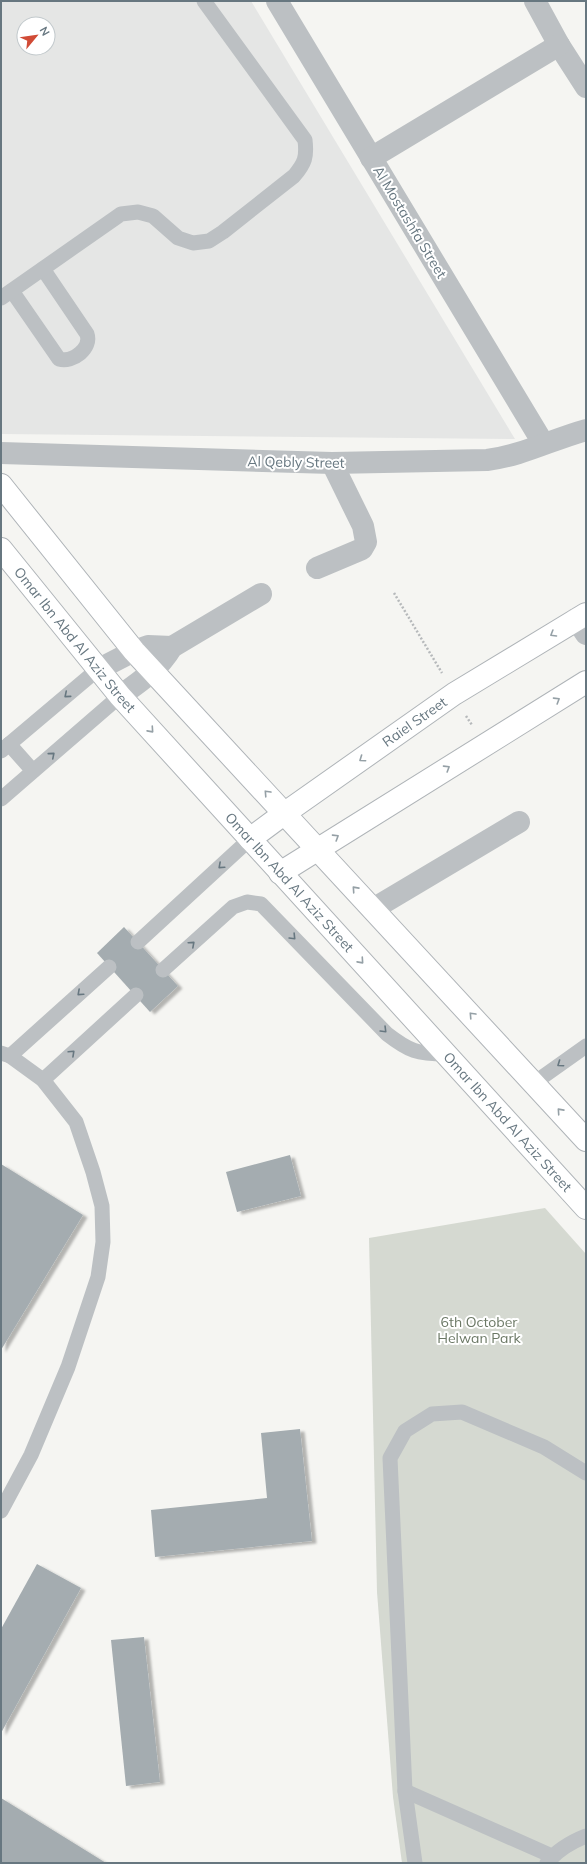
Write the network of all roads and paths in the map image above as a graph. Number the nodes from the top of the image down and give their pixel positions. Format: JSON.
{"nodes":[{"id":1,"x":204,"y":1,"type":"edge"},
{"id":2,"x":277,"y":1,"type":"edge"},
{"id":3,"x":535,"y":1,"type":"edge"},
{"id":4,"x":559,"y":45,"type":"junction"},
{"id":5,"x":586,"y":87,"type":"edge"},
{"id":6,"x":371,"y":158,"type":"junction"},
{"id":7,"x":43,"y":269,"type":"junction"},
{"id":8,"x":7,"y":295,"type":"edge"},
{"id":9,"x":586,"y":430,"type":"edge"},
{"id":10,"x":543,"y":443,"type":"junction"},
{"id":11,"x":1,"y":453,"type":"edge"},
{"id":12,"x":332,"y":463,"type":"junction"},
{"id":13,"x":1,"y":485,"type":"edge"},
{"id":14,"x":1,"y":550,"type":"edge"},
{"id":15,"x":317,"y":568,"type":"dead end"},
{"id":16,"x":394,"y":593,"type":"dead end"},
{"id":17,"x":261,"y":594,"type":"dead end"},
{"id":18,"x":583,"y":622,"type":"edge"},
{"id":19,"x":172,"y":647,"type":"junction"},
{"id":20,"x":134,"y":651,"type":"junction"},
{"id":21,"x":97,"y":670,"type":"junction"},
{"id":22,"x":153,"y":672,"type":"junction"},
{"id":23,"x":586,"y":682,"type":"edge"},
{"id":24,"x":454,"y":694,"type":"junction"},
{"id":25,"x":120,"y":696,"type":"junction"},
{"id":26,"x":483,"y":745,"type":"junction"},
{"id":27,"x":5,"y":748,"type":"edge"},
{"id":28,"x":34,"y":771,"type":"junction"},
{"id":29,"x":1,"y":799,"type":"edge"},
{"id":30,"x":285,"y":812,"type":"junction"},
{"id":31,"x":519,"y":822,"type":"dead end"},
{"id":32,"x":250,"y":839,"type":"junction"},
{"id":33,"x":318,"y":848,"type":"junction"},
{"id":34,"x":280,"y":873,"type":"junction"},
{"id":35,"x":373,"y":908,"type":"junction"},
{"id":36,"x":138,"y":942,"type":"dead end"},
{"id":37,"x":109,"y":967,"type":"dead end"},
{"id":38,"x":163,"y":970,"type":"dead end"},
{"id":39,"x":136,"y":995,"type":"dead end"},
{"id":40,"x":586,"y":1046,"type":"edge"},
{"id":41,"x":446,"y":1054,"type":"junction"},
{"id":42,"x":5,"y":1055,"type":"edge"},
{"id":43,"x":43,"y":1080,"type":"junction"},
{"id":44,"x":534,"y":1083,"type":"junction"},
{"id":45,"x":586,"y":1140,"type":"edge"},
{"id":46,"x":586,"y":1208,"type":"edge"},
{"id":47,"x":586,"y":1473,"type":"edge"},
{"id":48,"x":1,"y":1511,"type":"edge"},
{"id":49,"x":405,"y":1791,"type":"junction"},
{"id":50,"x":586,"y":1836,"type":"edge"},
{"id":51,"x":549,"y":1859,"type":"edge"},
{"id":52,"x":415,"y":1863,"type":"edge"}],
"edges":[{"from":1,"to":7,"type":"lane"},
{"from":2,"to":6,"type":"street","name":"Al Mostashfa Street"},
{"from":3,"to":4,"type":"street"},
{"from":4,"to":5,"type":"street"},
{"from":4,"to":6,"type":"street"},
{"from":6,"to":10,"type":"street","name":"Al Mostashfa Street"},
{"from":7,"to":8,"type":"lane"},
{"from":7,"to":8,"type":"lane"},
{"from":9,"to":10,"type":"street","name":"Al Qebly Street"},
{"from":10,"to":12,"type":"street","name":"Al Qebly Street"},
{"from":11,"to":12,"type":"street","name":"Al Qebly Street"},
{"from":12,"to":15,"type":"street"},
{"from":13,"to":20,"type":"main road"},
{"from":14,"to":21,"type":"main road","name":"Omar Ibn Abd Al Aziz Street"},
{"from":16,"to":24,"type":"path"},
{"from":17,"to":19,"type":"street"},
{"from":18,"to":24,"type":"main road","name":"Raiel Street","one_way":true},
{"from":19,"to":20,"type":"street"},
{"from":19,"to":22,"type":"street"},
{"from":20,"to":21,"type":"street"},
{"from":20,"to":22,"type":"main road"},
{"from":21,"to":25,"type":"main road","name":"Omar Ibn Abd Al Aziz Street"},
{"from":21,"to":27,"type":"lane","one_way":true},
{"from":22,"to":25,"type":"street"},
{"from":30,"to":22,"type":"main road","one_way":true},
{"from":26,"to":23,"type":"main road","one_way":true},
{"from":24,"to":26,"type":"path"},
{"from":24,"to":30,"type":"main road","name":"Raiel Street","one_way":true},
{"from":28,"to":25,"type":"lane","one_way":true},
{"from":25,"to":32,"type":"main road","name":"Omar Ibn Abd Al Aziz Street","one_way":true},
{"from":33,"to":26,"type":"main road","one_way":true},
{"from":27,"to":28,"type":"lane"},
{"from":28,"to":29,"type":"lane"},
{"from":30,"to":32,"type":"main road","name":"Raiel Street"},
{"from":30,"to":33,"type":"main road"},
{"from":31,"to":35,"type":"street"},
{"from":32,"to":34,"type":"main road","name":"Omar Ibn Abd Al Aziz Street"},
{"from":32,"to":36,"type":"lane","one_way":true},
{"from":33,"to":34,"type":"main road"},
{"from":35,"to":33,"type":"main road","one_way":true},
{"from":34,"to":41,"type":"main road","name":"Omar Ibn Abd Al Aziz Street","one_way":true},
{"from":44,"to":35,"type":"main road","one_way":true},
{"from":37,"to":42,"type":"lane","one_way":true},
{"from":38,"to":41,"type":"lane","one_way":true},
{"from":43,"to":39,"type":"lane","one_way":true},
{"from":40,"to":44,"type":"lane","one_way":true},
{"from":41,"to":46,"type":"main road","name":"Omar Ibn Abd Al Aziz Street"},
{"from":42,"to":43,"type":"lane"},
{"from":43,"to":48,"type":"lane"},
{"from":45,"to":44,"type":"main road","one_way":true},
{"from":47,"to":49,"type":"lane"},
{"from":49,"to":51,"type":"lane"},
{"from":49,"to":52,"type":"lane"},
{"from":50,"to":51,"type":"lane"}]}
